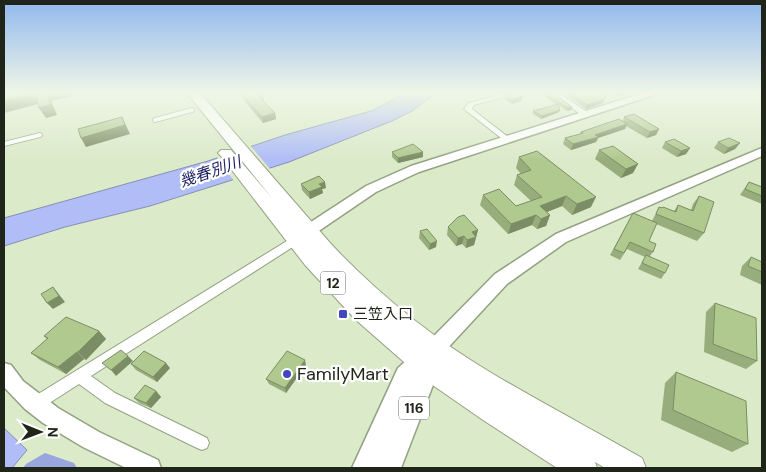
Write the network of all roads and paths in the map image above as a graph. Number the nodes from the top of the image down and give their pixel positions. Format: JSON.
{"nodes":[{"id":1,"x":173,"y":115,"type":"edge"},
{"id":2,"x":197,"y":115,"type":"edge"},
{"id":3,"x":207,"y":115,"type":"edge"},
{"id":4,"x":475,"y":115,"type":"edge"},
{"id":5,"x":583,"y":115,"type":"edge"},
{"id":6,"x":154,"y":120,"type":"dead end"},
{"id":7,"x":40,"y":135,"type":"dead end"},
{"id":8,"x":505,"y":140,"type":"junction"},
{"id":9,"x":4,"y":144,"type":"edge"},
{"id":10,"x":228,"y":145,"type":"junction"},
{"id":11,"x":762,"y":152,"type":"edge"},
{"id":12,"x":301,"y":236,"type":"junction"},
{"id":13,"x":429,"y":359,"type":"junction"},
{"id":14,"x":4,"y":372,"type":"edge"},
{"id":15,"x":79,"y":376,"type":"junction"},
{"id":16,"x":34,"y":405,"type":"junction"},
{"id":17,"x":202,"y":443,"type":"dead end"},
{"id":18,"x":150,"y":468,"type":"edge"},
{"id":19,"x":364,"y":468,"type":"edge"},
{"id":20,"x":389,"y":468,"type":"edge"},
{"id":21,"x":583,"y":468,"type":"edge"},
{"id":22,"x":632,"y":468,"type":"edge"}],
"edges":[{"from":1,"to":6,"type":"lane"},
{"from":2,"to":10,"type":"highway","number":"12"},
{"from":3,"to":10,"type":"highway","number":"12"},
{"from":4,"to":8,"type":"street"},
{"from":5,"to":8,"type":"street"},
{"from":7,"to":9,"type":"lane"},
{"from":8,"to":12,"type":"street"},
{"from":10,"to":12,"type":"highway","number":"12"},
{"from":11,"to":13,"type":"street"},
{"from":12,"to":13,"type":"highway","number":"12"},
{"from":12,"to":15,"type":"street"},
{"from":13,"to":19,"type":"main road","number":"116"},
{"from":13,"to":20,"type":"main road","number":"116"},
{"from":13,"to":21,"type":"highway","number":"12"},
{"from":13,"to":22,"type":"highway","number":"12"},
{"from":14,"to":16,"type":"street"},
{"from":15,"to":16,"type":"street"},
{"from":15,"to":17,"type":"street"},
{"from":16,"to":18,"type":"street"}]}
